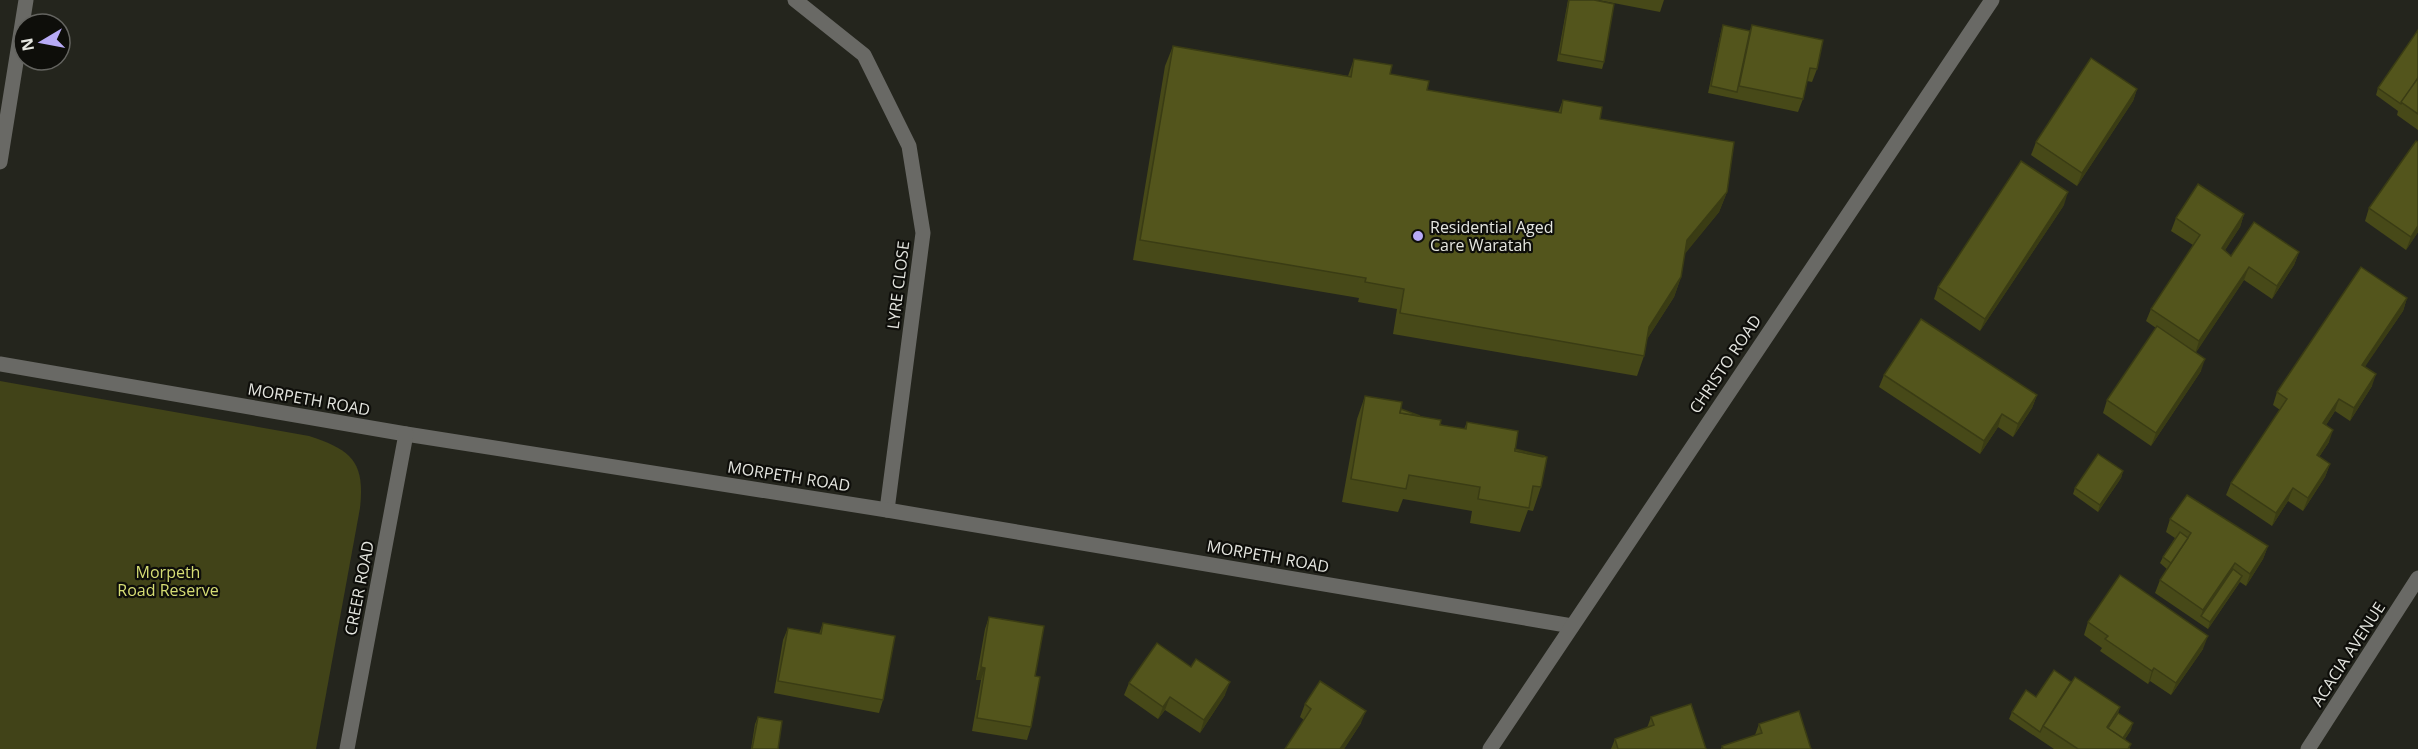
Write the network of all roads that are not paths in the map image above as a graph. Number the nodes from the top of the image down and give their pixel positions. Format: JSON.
{"nodes":[{"id":1,"x":26,"y":0,"type":"edge"},
{"id":2,"x":795,"y":0,"type":"edge"},
{"id":3,"x":1992,"y":0,"type":"edge"},
{"id":4,"x":0,"y":162,"type":"edge"},
{"id":5,"x":0,"y":364,"type":"edge"},
{"id":6,"x":406,"y":434,"type":"junction"},
{"id":7,"x":887,"y":510,"type":"junction"},
{"id":8,"x":2418,"y":578,"type":"edge"},
{"id":9,"x":1572,"y":626,"type":"junction"},
{"id":10,"x":347,"y":749,"type":"edge"},
{"id":11,"x":1490,"y":749,"type":"edge"},
{"id":12,"x":2308,"y":749,"type":"edge"}],
"edges":[{"from":1,"to":4,"type":"street"},
{"from":2,"to":7,"type":"street","name":"LYRE CLOSE"},
{"from":3,"to":9,"type":"street","name":"CHRISTO ROAD"},
{"from":5,"to":6,"type":"street","name":"MORPETH ROAD"},
{"from":6,"to":7,"type":"street","name":"MORPETH ROAD"},
{"from":6,"to":10,"type":"street","name":"CREER ROAD"},
{"from":7,"to":9,"type":"street","name":"MORPETH ROAD"},
{"from":8,"to":12,"type":"street","name":"ACACIA AVENUE"},
{"from":9,"to":11,"type":"street","name":"CHRISTO ROAD"}]}
